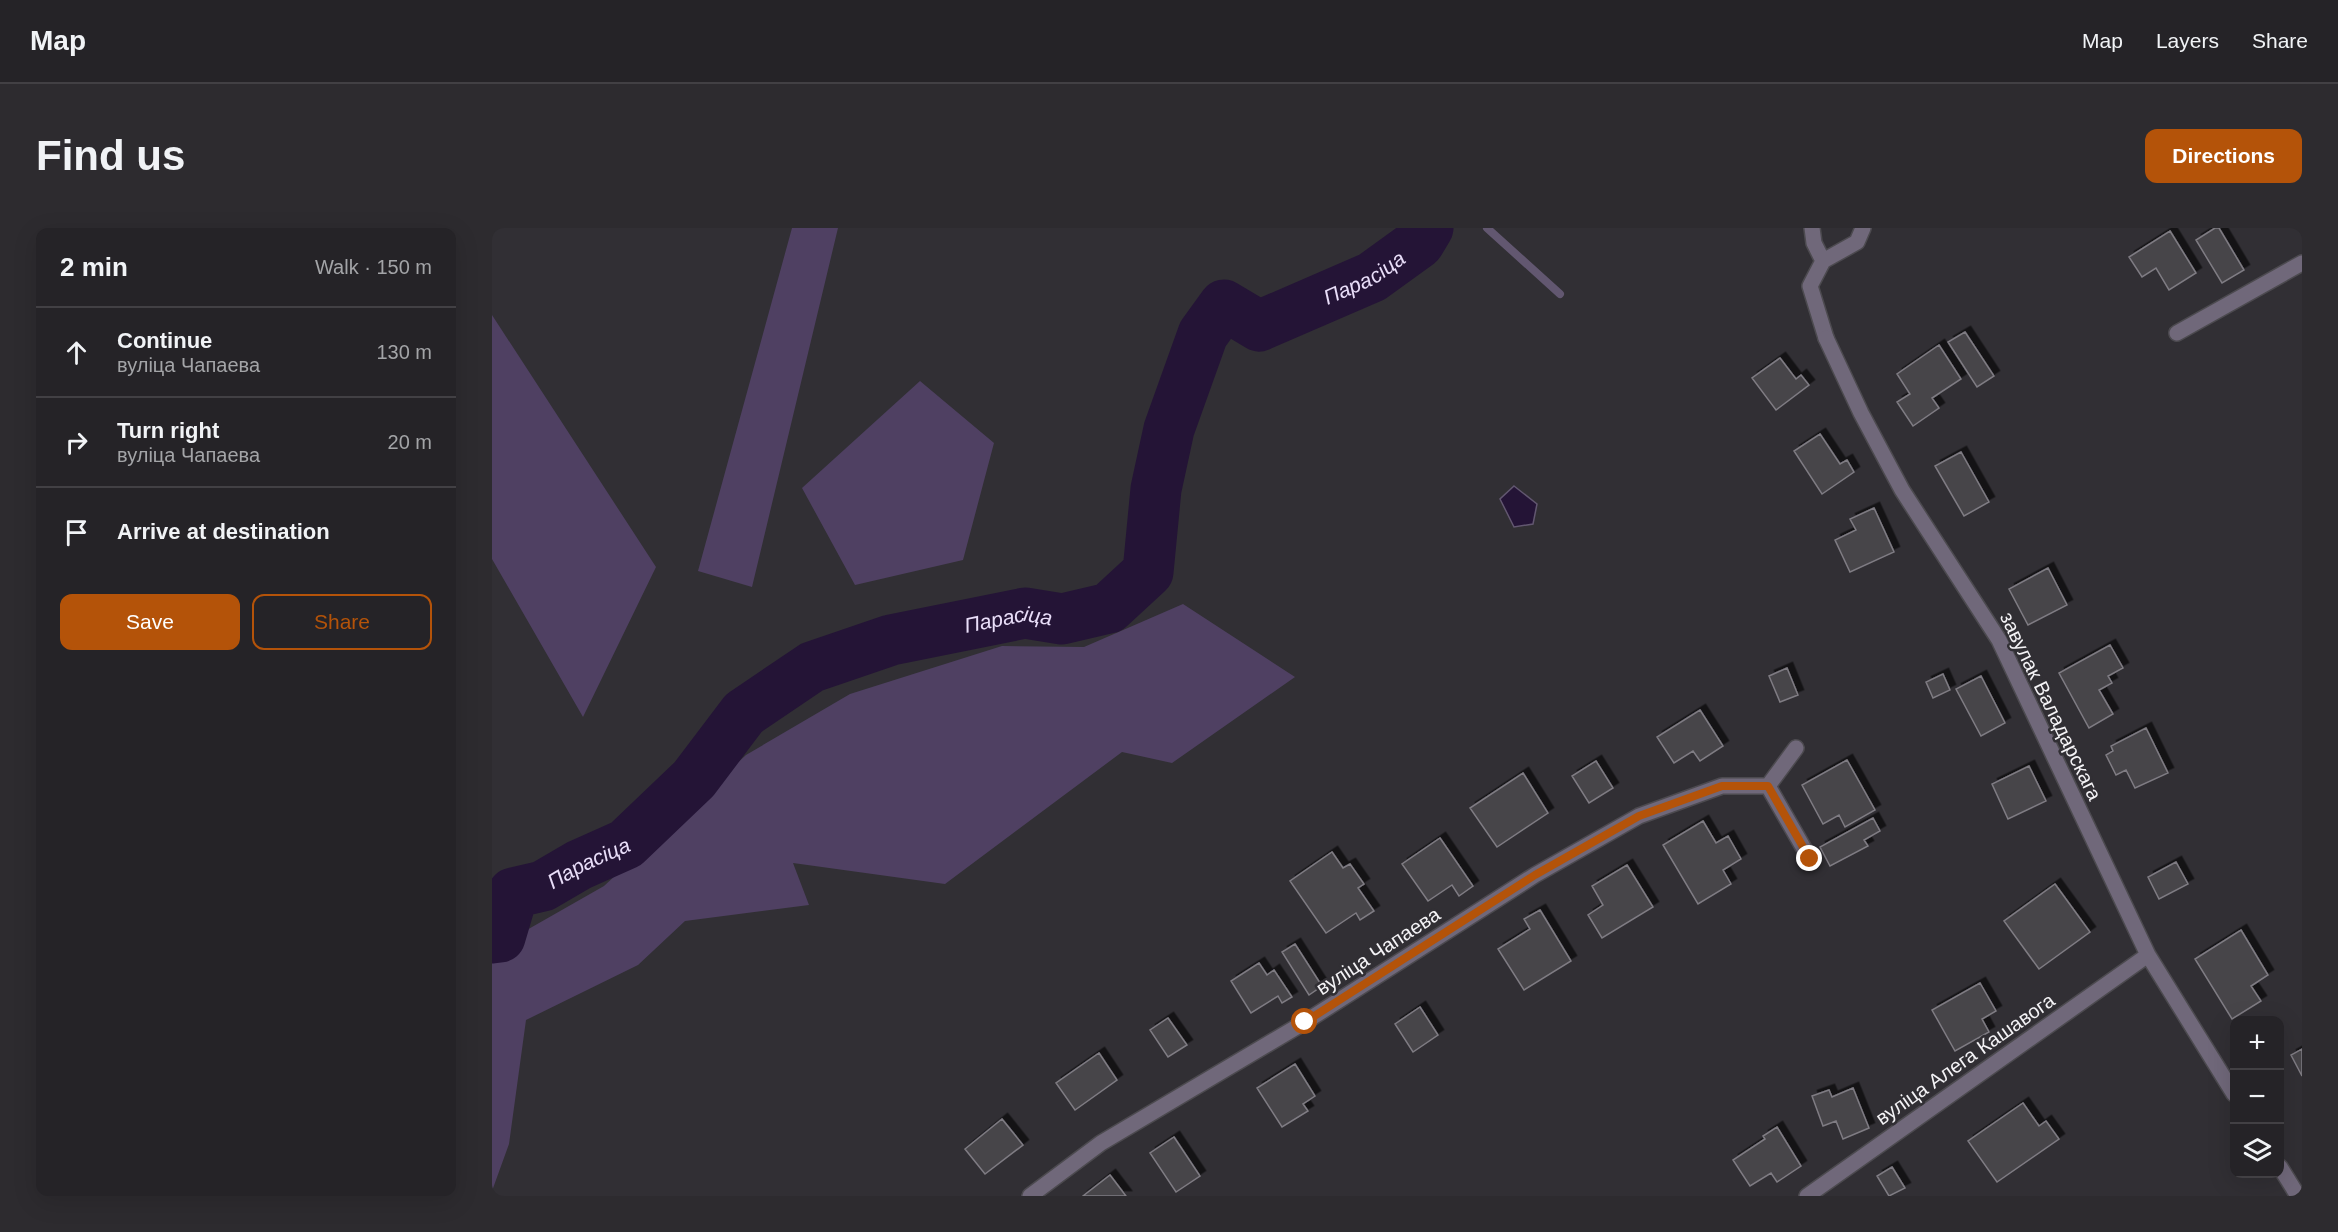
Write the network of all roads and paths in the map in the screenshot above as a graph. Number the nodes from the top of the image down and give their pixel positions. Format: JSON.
{"nodes":[{"id":1,"x":1812,"y":228,"type":"edge"},
{"id":2,"x":1863,"y":228,"type":"edge"},
{"id":3,"x":1822,"y":261,"type":"junction"},
{"id":4,"x":2302,"y":263,"type":"edge"},
{"id":5,"x":2177,"y":333,"type":"dead end"},
{"id":6,"x":1796,"y":748,"type":"dead end"},
{"id":7,"x":1768,"y":786,"type":"junction"},
{"id":8,"x":1810,"y":859,"type":"dead end"},
{"id":9,"x":2148,"y":955,"type":"junction"},
{"id":10,"x":2230,"y":1087,"type":"edge"},
{"id":11,"x":2284,"y":1173,"type":"edge"},
{"id":12,"x":1030,"y":1196,"type":"edge"},
{"id":13,"x":1807,"y":1196,"type":"edge"},
{"id":14,"x":2298,"y":1196,"type":"edge"}],
"edges":[{"from":1,"to":3,"type":"street"},
{"from":2,"to":3,"type":"street"},
{"from":3,"to":9,"type":"street","name":"завулак Валадарскага"},
{"from":4,"to":5,"type":"street"},
{"from":6,"to":7,"type":"street"},
{"from":7,"to":8,"type":"street"},
{"from":7,"to":12,"type":"street","name":"вуліца Чапаева"},
{"from":9,"to":10,"type":"street","name":"завулак Валадарскага"},
{"from":9,"to":13,"type":"street","name":"вуліца Алега Кашавога"},
{"from":11,"to":14,"type":"street"}]}
